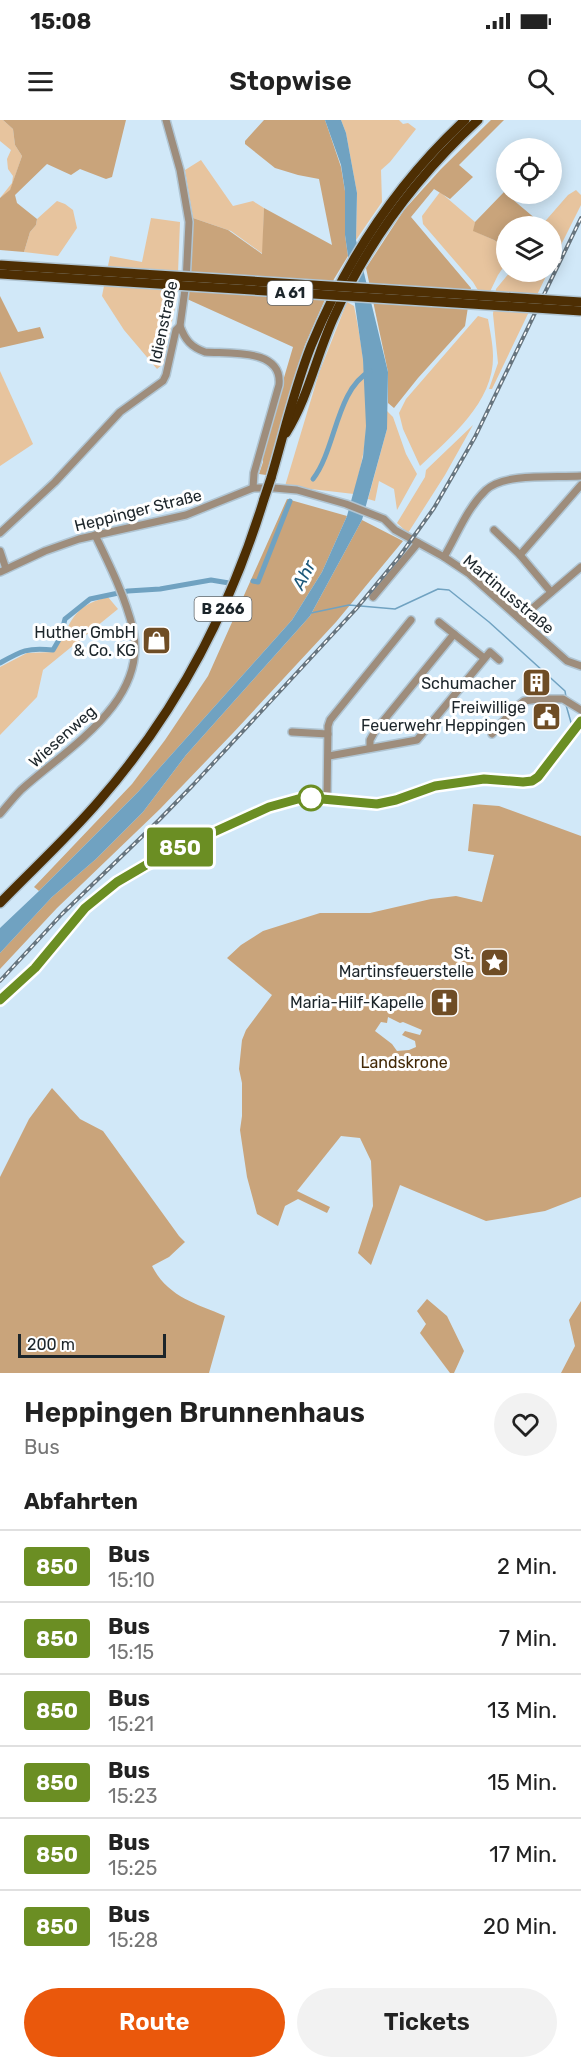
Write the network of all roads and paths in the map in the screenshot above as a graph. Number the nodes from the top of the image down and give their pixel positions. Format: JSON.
{"nodes":[{"id":1,"x":166,"y":120,"type":"edge"},
{"id":2,"x":465,"y":120,"type":"edge"},
{"id":3,"x":477,"y":120,"type":"edge"},
{"id":4,"x":0,"y":265,"type":"edge"},
{"id":5,"x":0,"y":274,"type":"edge"},
{"id":6,"x":581,"y":302,"type":"edge"},
{"id":7,"x":581,"y":311,"type":"edge"},
{"id":8,"x":329,"y":318,"type":"junction"},
{"id":9,"x":180,"y":326,"type":"junction"},
{"id":10,"x":581,"y":476,"type":"edge"},
{"id":11,"x":581,"y":486,"type":"edge"},
{"id":12,"x":253,"y":489,"type":"junction"},
{"id":13,"x":286,"y":489,"type":"joint"},
{"id":14,"x":494,"y":531,"type":"dead end"},
{"id":15,"x":0,"y":533,"type":"edge"},
{"id":16,"x":95,"y":535,"type":"junction"},
{"id":17,"x":417,"y":543,"type":"junction"},
{"id":18,"x":0,"y":551,"type":"edge"},
{"id":19,"x":520,"y":555,"type":"junction"},
{"id":20,"x":444,"y":557,"type":"junction"},
{"id":21,"x":581,"y":567,"type":"edge"},
{"id":22,"x":3,"y":571,"type":"edge"},
{"id":23,"x":550,"y":592,"type":"junction"},
{"id":24,"x":373,"y":597,"type":"dead end"},
{"id":25,"x":411,"y":620,"type":"dead end"},
{"id":26,"x":520,"y":620,"type":"junction"},
{"id":27,"x":439,"y":622,"type":"dead end"},
{"id":28,"x":454,"y":634,"type":"junction"},
{"id":29,"x":484,"y":658,"type":"junction"},
{"id":30,"x":499,"y":660,"type":"dead end"},
{"id":31,"x":581,"y":666,"type":"edge"},
{"id":32,"x":581,"y":710,"type":"edge"},
{"id":33,"x":576,"y":727,"type":"edge"},
{"id":34,"x":292,"y":732,"type":"dead end"},
{"id":35,"x":328,"y":734,"type":"junction"},
{"id":36,"x":492,"y":734,"type":"dead end"},
{"id":37,"x":370,"y":748,"type":"junction"},
{"id":38,"x":329,"y":756,"type":"junction"},
{"id":39,"x":327,"y":799,"type":"junction"},
{"id":40,"x":0,"y":814,"type":"edge"},
{"id":41,"x":0,"y":903,"type":"edge"},
{"id":42,"x":0,"y":1000,"type":"edge"}],
"edges":[{"from":1,"to":9,"type":"street","name":"Idienstraße"},
{"from":2,"to":8,"type":"highway","number":"B 266","bridge":true},
{"from":3,"to":8,"type":"highway","number":"B 266","bridge":true},
{"from":4,"to":6,"type":"highway","number":"A 61","bridge":true},
{"from":5,"to":7,"type":"highway","number":"A 61","bridge":true},
{"from":8,"to":41,"type":"highway","number":"B 266","bridge":true},
{"from":9,"to":12,"type":"street"},
{"from":9,"to":15,"type":"street","name":"Idienstraße"},
{"from":10,"to":20,"type":"street"},
{"from":11,"to":19,"type":"street"},
{"from":12,"to":13,"type":"street","name":"Heppinger Straße"},
{"from":12,"to":16,"type":"street","name":"Heppinger Straße"},
{"from":13,"to":17,"type":"street","name":"Martinusstraße"},
{"from":14,"to":19,"type":"street"},
{"from":16,"to":22,"type":"street","name":"Heppinger Straße"},
{"from":16,"to":40,"type":"street","name":"Wiesenweg"},
{"from":17,"to":20,"type":"street","name":"Martinusstraße"},
{"from":17,"to":24,"type":"street"},
{"from":18,"to":22,"type":"street"},
{"from":19,"to":23,"type":"street"},
{"from":20,"to":26,"type":"street","name":"Martinusstraße"},
{"from":21,"to":23,"type":"street"},
{"from":23,"to":26,"type":"street"},
{"from":25,"to":35,"type":"street"},
{"from":26,"to":31,"type":"street","name":"Martinusstraße"},
{"from":27,"to":28,"type":"street"},
{"from":28,"to":29,"type":"street"},
{"from":28,"to":37,"type":"street"},
{"from":29,"to":30,"type":"street"},
{"from":29,"to":37,"type":"street"},
{"from":32,"to":36,"type":"street"},
{"from":33,"to":39,"type":"main road"},
{"from":34,"to":35,"type":"street"},
{"from":35,"to":38,"type":"street"},
{"from":37,"to":38,"type":"street"},
{"from":38,"to":39,"type":"street"},
{"from":39,"to":42,"type":"main road"}]}
